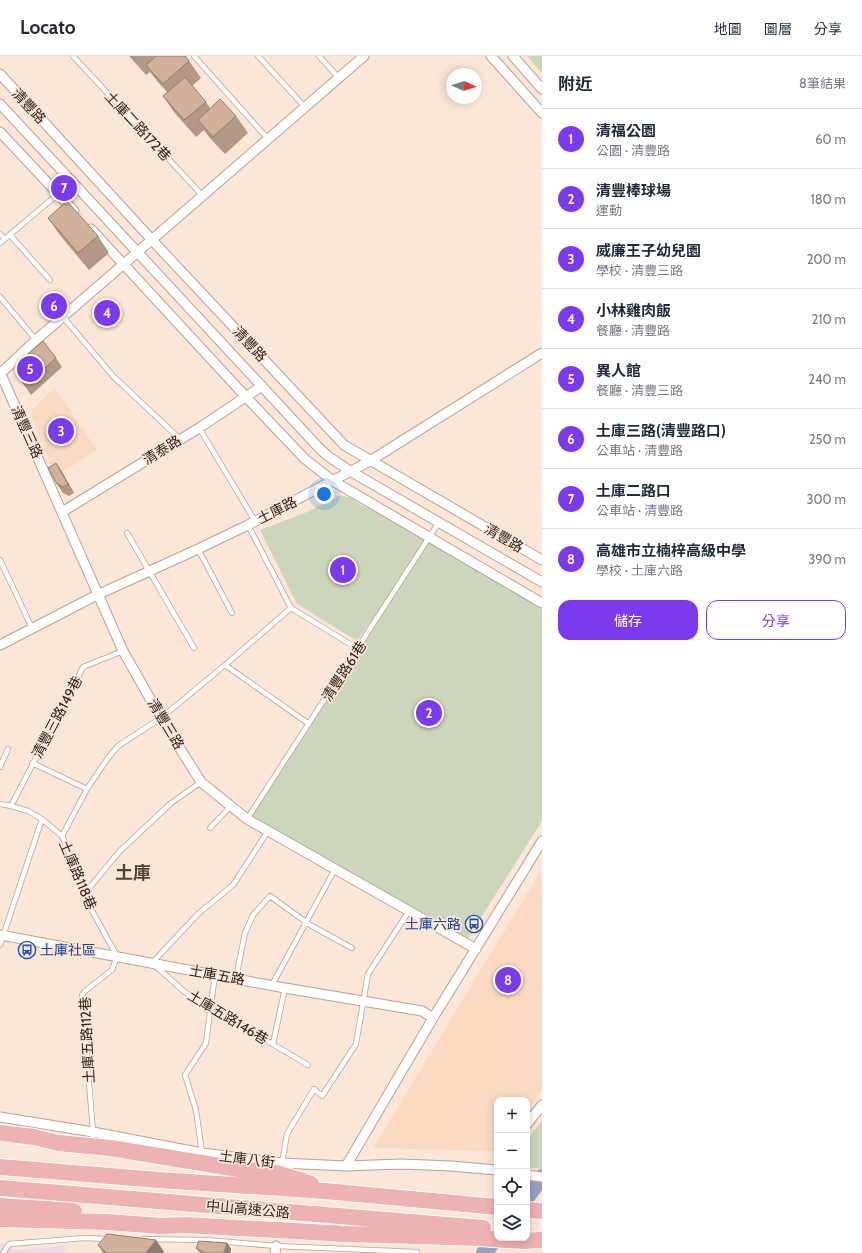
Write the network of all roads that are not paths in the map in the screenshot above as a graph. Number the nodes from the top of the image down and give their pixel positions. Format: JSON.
{"nodes":[{"id":1,"x":73,"y":56,"type":"edge"},
{"id":2,"x":194,"y":56,"type":"edge"},
{"id":3,"x":258,"y":56,"type":"edge"},
{"id":4,"x":320,"y":56,"type":"edge"},
{"id":5,"x":364,"y":56,"type":"edge"},
{"id":6,"x":491,"y":56,"type":"edge"},
{"id":7,"x":513,"y":56,"type":"edge"},
{"id":8,"x":0,"y":74,"type":"edge"},
{"id":9,"x":339,"y":78,"type":"junction"},
{"id":10,"x":542,"y":89,"type":"edge"},
{"id":11,"x":0,"y":104,"type":"edge"},
{"id":12,"x":305,"y":107,"type":"junction"},
{"id":13,"x":542,"y":113,"type":"edge"},
{"id":14,"x":0,"y":132,"type":"edge"},
{"id":15,"x":268,"y":139,"type":"junction"},
{"id":16,"x":58,"y":194,"type":"junction"},
{"id":17,"x":202,"y":196,"type":"junction"},
{"id":18,"x":0,"y":234,"type":"edge"},
{"id":19,"x":10,"y":235,"type":"junction"},
{"id":20,"x":5,"y":239,"type":"junction"},
{"id":21,"x":152,"y":240,"type":"junction"},
{"id":22,"x":0,"y":243,"type":"edge"},
{"id":23,"x":138,"y":252,"type":"junction"},
{"id":24,"x":124,"y":264,"type":"junction"},
{"id":25,"x":50,"y":280,"type":"dead end"},
{"id":26,"x":0,"y":297,"type":"edge"},
{"id":27,"x":63,"y":317,"type":"junction"},
{"id":28,"x":36,"y":340,"type":"junction"},
{"id":29,"x":542,"y":353,"type":"edge"},
{"id":30,"x":0,"y":373,"type":"edge"},
{"id":31,"x":262,"y":386,"type":"junction"},
{"id":32,"x":246,"y":397,"type":"junction"},
{"id":33,"x":199,"y":428,"type":"junction"},
{"id":34,"x":180,"y":439,"type":"junction"},
{"id":35,"x":370,"y":461,"type":"junction"},
{"id":36,"x":350,"y":472,"type":"junction"},
{"id":37,"x":333,"y":481,"type":"junction"},
{"id":38,"x":62,"y":512,"type":"junction"},
{"id":39,"x":439,"y":522,"type":"junction"},
{"id":40,"x":251,"y":523,"type":"junction"},
{"id":41,"x":127,"y":534,"type":"dead end"},
{"id":42,"x":430,"y":537,"type":"junction"},
{"id":43,"x":198,"y":549,"type":"junction"},
{"id":44,"x":0,"y":560,"type":"edge"},
{"id":45,"x":542,"y":560,"type":"edge"},
{"id":46,"x":149,"y":572,"type":"junction"},
{"id":47,"x":542,"y":582,"type":"edge"},
{"id":48,"x":97,"y":595,"type":"junction"},
{"id":49,"x":542,"y":603,"type":"edge"},
{"id":50,"x":291,"y":608,"type":"junction"},
{"id":51,"x":232,"y":613,"type":"dead end"},
{"id":52,"x":32,"y":628,"type":"junction"},
{"id":53,"x":0,"y":645,"type":"edge"},
{"id":54,"x":194,"y":648,"type":"dead end"},
{"id":55,"x":358,"y":649,"type":"junction"},
{"id":56,"x":123,"y":651,"type":"junction"},
{"id":57,"x":225,"y":665,"type":"junction"},
{"id":58,"x":161,"y":718,"type":"junction"},
{"id":59,"x":309,"y":724,"type":"junction"},
{"id":60,"x":8,"y":749,"type":"dead end"},
{"id":61,"x":32,"y":763,"type":"junction"},
{"id":62,"x":0,"y":767,"type":"edge"},
{"id":63,"x":201,"y":782,"type":"junction"},
{"id":64,"x":87,"y":789,"type":"junction"},
{"id":65,"x":0,"y":804,"type":"edge"},
{"id":66,"x":11,"y":806,"type":"junction"},
{"id":67,"x":232,"y":806,"type":"junction"},
{"id":68,"x":42,"y":819,"type":"junction"},
{"id":69,"x":247,"y":819,"type":"junction"},
{"id":70,"x":210,"y":828,"type":"dead end"},
{"id":71,"x":268,"y":831,"type":"junction"},
{"id":72,"x":62,"y":836,"type":"junction"},
{"id":73,"x":542,"y":842,"type":"edge"},
{"id":74,"x":335,"y":869,"type":"junction"},
{"id":75,"x":85,"y":893,"type":"junction"},
{"id":76,"x":409,"y":911,"type":"junction"},
{"id":77,"x":306,"y":922,"type":"junction"},
{"id":78,"x":1,"y":935,"type":"edge"},
{"id":79,"x":0,"y":946,"type":"edge"},
{"id":80,"x":352,"y":948,"type":"dead end"},
{"id":81,"x":476,"y":949,"type":"junction"},
{"id":82,"x":117,"y":956,"type":"junction"},
{"id":83,"x":152,"y":963,"type":"junction"},
{"id":84,"x":215,"y":974,"type":"junction"},
{"id":85,"x":236,"y":978,"type":"junction"},
{"id":86,"x":272,"y":985,"type":"junction"},
{"id":87,"x":285,"y":988,"type":"junction"},
{"id":88,"x":364,"y":1001,"type":"junction"},
{"id":89,"x":211,"y":1007,"type":"junction"},
{"id":90,"x":433,"y":1018,"type":"junction"},
{"id":91,"x":273,"y":1044,"type":"junction"},
{"id":92,"x":308,"y":1065,"type":"dead end"},
{"id":93,"x":542,"y":1105,"type":"edge"},
{"id":94,"x":0,"y":1117,"type":"edge"},
{"id":95,"x":530,"y":1120,"type":"edge"},
{"id":96,"x":0,"y":1133,"type":"edge"},
{"id":97,"x":92,"y":1135,"type":"junction"},
{"id":98,"x":0,"y":1143,"type":"edge"},
{"id":99,"x":58,"y":1143,"type":"junction"},
{"id":100,"x":202,"y":1153,"type":"junction"},
{"id":101,"x":282,"y":1163,"type":"junction"},
{"id":102,"x":346,"y":1166,"type":"junction"},
{"id":103,"x":0,"y":1167,"type":"edge"},
{"id":104,"x":494,"y":1168,"type":"edge"},
{"id":105,"x":530,"y":1175,"type":"edge"},
{"id":106,"x":542,"y":1177,"type":"edge"},
{"id":107,"x":0,"y":1188,"type":"edge"},
{"id":108,"x":325,"y":1190,"type":"junction"},
{"id":109,"x":0,"y":1206,"type":"edge"},
{"id":110,"x":494,"y":1207,"type":"edge"},
{"id":111,"x":530,"y":1210,"type":"edge"},
{"id":112,"x":542,"y":1211,"type":"edge"},
{"id":113,"x":0,"y":1219,"type":"edge"},
{"id":114,"x":67,"y":1221,"type":"junction"},
{"id":115,"x":0,"y":1223,"type":"edge"},
{"id":116,"x":185,"y":1225,"type":"junction"},
{"id":117,"x":487,"y":1232,"type":"edge"},
{"id":118,"x":533,"y":1237,"type":"edge"},
{"id":119,"x":115,"y":1239,"type":"edge"},
{"id":120,"x":137,"y":1239,"type":"edge"},
{"id":121,"x":276,"y":1249,"type":"edge"},
{"id":122,"x":416,"y":1252,"type":"edge"},
{"id":123,"x":3,"y":1253,"type":"edge"}],
"edges":[{"from":1,"to":17,"type":"lane","name":"土庫二路172巷"},
{"from":2,"to":15,"type":"lane"},
{"from":3,"to":12,"type":"lane"},
{"from":4,"to":9,"type":"lane"},
{"from":5,"to":9,"type":"street"},
{"from":6,"to":13,"type":"street"},
{"from":7,"to":10,"type":"street"},
{"from":8,"to":21,"type":"street","name":"清豐路"},
{"from":9,"to":12,"type":"street"},
{"from":11,"to":23,"type":"street","name":"清豐路"},
{"from":12,"to":15,"type":"street"},
{"from":14,"to":16,"type":"street"},
{"from":15,"to":17,"type":"street"},
{"from":16,"to":19,"type":"lane"},
{"from":16,"to":24,"type":"street"},
{"from":17,"to":21,"type":"street"},
{"from":18,"to":20,"type":"lane"},
{"from":19,"to":20,"type":"lane"},
{"from":19,"to":25,"type":"lane"},
{"from":20,"to":22,"type":"lane"},
{"from":21,"to":23,"type":"street"},
{"from":21,"to":35,"type":"street","name":"清豐路"},
{"from":23,"to":24,"type":"street"},
{"from":23,"to":31,"type":"street","name":"清豐路"},
{"from":24,"to":27,"type":"street"},
{"from":24,"to":32,"type":"street"},
{"from":26,"to":28,"type":"lane"},
{"from":27,"to":28,"type":"street"},
{"from":27,"to":34,"type":"lane"},
{"from":28,"to":30,"type":"street"},
{"from":29,"to":35,"type":"street","name":"土庫路"},
{"from":30,"to":38,"type":"street","name":"清豐三路"},
{"from":31,"to":32,"type":"street","name":"清泰路"},
{"from":31,"to":36,"type":"street","name":"清豐路"},
{"from":32,"to":33,"type":"street","name":"清泰路"},
{"from":32,"to":37,"type":"street"},
{"from":33,"to":34,"type":"street","name":"清泰路"},
{"from":33,"to":40,"type":"lane"},
{"from":34,"to":38,"type":"street","name":"清泰路"},
{"from":35,"to":36,"type":"street","name":"土庫路"},
{"from":35,"to":45,"type":"street","name":"清豐路"},
{"from":36,"to":37,"type":"street","name":"土庫路"},
{"from":36,"to":39,"type":"street","name":"清豐路"},
{"from":37,"to":40,"type":"street","name":"土庫路"},
{"from":37,"to":42,"type":"street"},
{"from":38,"to":48,"type":"street","name":"清豐三路"},
{"from":39,"to":42,"type":"lane","name":"清豐路61巷"},
{"from":39,"to":47,"type":"street","name":"清豐路"},
{"from":40,"to":43,"type":"street","name":"土庫路"},
{"from":40,"to":50,"type":"lane"},
{"from":41,"to":46,"type":"lane"},
{"from":42,"to":49,"type":"street"},
{"from":42,"to":55,"type":"lane","name":"清豐路61巷"},
{"from":43,"to":46,"type":"street","name":"土庫路"},
{"from":43,"to":51,"type":"lane"},
{"from":44,"to":52,"type":"lane"},
{"from":46,"to":48,"type":"street","name":"土庫路"},
{"from":46,"to":54,"type":"lane"},
{"from":48,"to":52,"type":"street","name":"土庫路"},
{"from":48,"to":56,"type":"street","name":"清豐三路"},
{"from":50,"to":55,"type":"lane"},
{"from":50,"to":57,"type":"lane"},
{"from":52,"to":53,"type":"street","name":"土庫路"},
{"from":55,"to":59,"type":"lane","name":"清豐路61巷"},
{"from":56,"to":58,"type":"street","name":"清豐三路"},
{"from":56,"to":61,"type":"lane","name":"清豐三路149巷"},
{"from":57,"to":58,"type":"lane"},
{"from":57,"to":59,"type":"lane"},
{"from":58,"to":63,"type":"street","name":"清豐三路"},
{"from":58,"to":64,"type":"lane"},
{"from":59,"to":69,"type":"lane","name":"清豐路61巷"},
{"from":60,"to":62,"type":"lane"},
{"from":61,"to":64,"type":"lane"},
{"from":61,"to":66,"type":"lane","name":"清豐三路149巷"},
{"from":63,"to":67,"type":"street","name":"清豐三路"},
{"from":63,"to":75,"type":"lane"},
{"from":64,"to":72,"type":"lane"},
{"from":65,"to":66,"type":"lane","name":"土庫路118巷"},
{"from":66,"to":68,"type":"lane","name":"土庫路118巷"},
{"from":67,"to":69,"type":"street","name":"清豐三路"},
{"from":67,"to":70,"type":"lane"},
{"from":68,"to":72,"type":"lane","name":"土庫路118巷"},
{"from":68,"to":78,"type":"lane"},
{"from":69,"to":71,"type":"street","name":"清豐三路"},
{"from":71,"to":74,"type":"street","name":"清豐三路"},
{"from":71,"to":83,"type":"lane"},
{"from":72,"to":75,"type":"lane","name":"土庫路118巷"},
{"from":73,"to":81,"type":"street"},
{"from":74,"to":76,"type":"street","name":"清豐三路"},
{"from":74,"to":77,"type":"lane"},
{"from":75,"to":82,"type":"lane","name":"土庫路118巷"},
{"from":76,"to":81,"type":"street","name":"清豐三路"},
{"from":76,"to":88,"type":"lane"},
{"from":77,"to":80,"type":"lane"},
{"from":77,"to":85,"type":"lane"},
{"from":77,"to":86,"type":"lane"},
{"from":78,"to":79,"type":"lane"},
{"from":78,"to":82,"type":"street","name":"土庫五路"},
{"from":81,"to":90,"type":"street"},
{"from":82,"to":83,"type":"street","name":"土庫五路"},
{"from":82,"to":97,"type":"lane","name":"土庫五路112巷"},
{"from":83,"to":84,"type":"street","name":"土庫五路"},
{"from":83,"to":89,"type":"lane","name":"土庫五路146巷"},
{"from":84,"to":85,"type":"street","name":"土庫五路"},
{"from":84,"to":89,"type":"lane"},
{"from":85,"to":86,"type":"street","name":"土庫五路"},
{"from":86,"to":87,"type":"street","name":"土庫五路"},
{"from":87,"to":88,"type":"street","name":"土庫五路"},
{"from":87,"to":91,"type":"lane"},
{"from":88,"to":90,"type":"street","name":"土庫五路"},
{"from":88,"to":101,"type":"lane"},
{"from":89,"to":91,"type":"lane","name":"土庫五路146巷"},
{"from":89,"to":100,"type":"lane"},
{"from":90,"to":102,"type":"street"},
{"from":91,"to":92,"type":"lane","name":"土庫五路146巷"},
{"from":93,"to":95,"type":"street"},
{"from":94,"to":97,"type":"street","name":"土庫八街"},
{"from":96,"to":99,"type":"highway"},
{"from":97,"to":100,"type":"street","name":"土庫八街"},
{"from":98,"to":99,"type":"highway"},
{"from":99,"to":108,"type":"highway"},
{"from":100,"to":101,"type":"street","name":"土庫八街"},
{"from":101,"to":102,"type":"street","name":"土庫八街"},
{"from":102,"to":104,"type":"street","name":"土庫八街"},
{"from":103,"to":108,"type":"highway","name":"中山高速公路"},
{"from":105,"to":106,"type":"street"},
{"from":107,"to":117,"type":"highway","name":"中山高速公路"},
{"from":108,"to":110,"type":"highway","name":"中山高速公路"},
{"from":109,"to":116,"type":"highway"},
{"from":111,"to":112,"type":"highway"},
{"from":113,"to":114,"type":"highway"},
{"from":114,"to":115,"type":"highway"},
{"from":114,"to":116,"type":"highway"},
{"from":116,"to":117,"type":"highway"},
{"from":117,"to":118,"type":"highway"},
{"from":119,"to":123,"type":"lane"},
{"from":120,"to":121,"type":"lane"},
{"from":121,"to":122,"type":"lane"}]}
